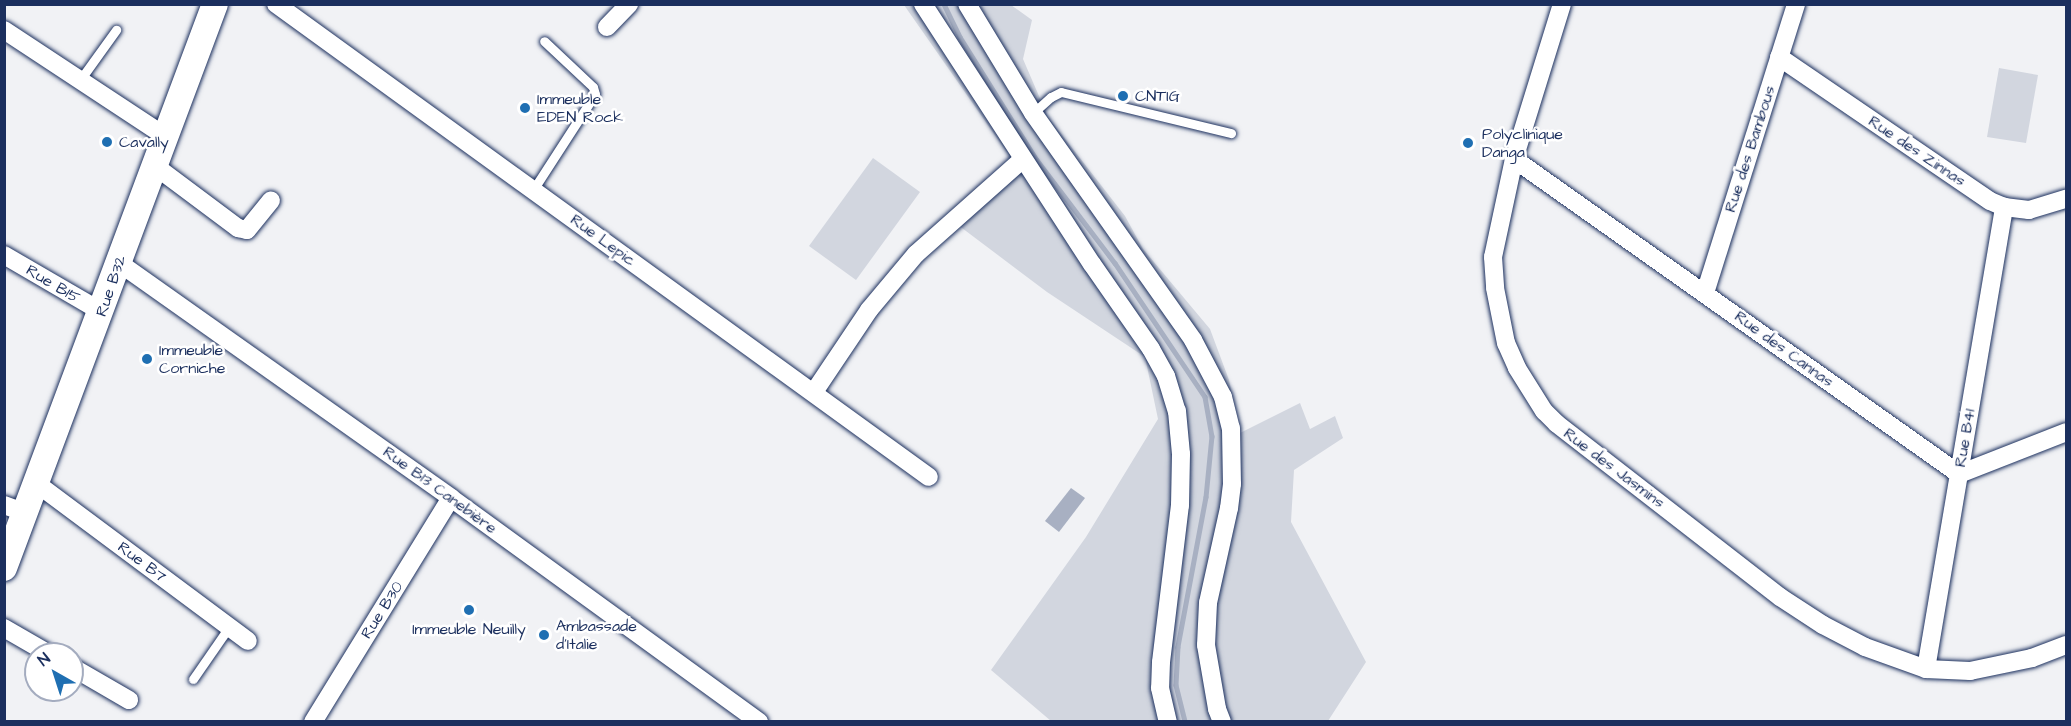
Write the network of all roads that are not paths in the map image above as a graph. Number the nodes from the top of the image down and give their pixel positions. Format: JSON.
{"nodes":[{"id":1,"x":215,"y":4,"type":"edge"},
{"id":2,"x":276,"y":4,"type":"edge"},
{"id":3,"x":629,"y":4,"type":"edge"},
{"id":4,"x":923,"y":4,"type":"edge"},
{"id":5,"x":967,"y":4,"type":"edge"},
{"id":6,"x":1562,"y":4,"type":"edge"},
{"id":7,"x":1796,"y":4,"type":"edge"},
{"id":8,"x":607,"y":27,"type":"dead end"},
{"id":9,"x":4,"y":30,"type":"edge"},
{"id":10,"x":116,"y":30,"type":"dead end"},
{"id":11,"x":544,"y":41,"type":"dead end"},
{"id":12,"x":1779,"y":57,"type":"junction"},
{"id":13,"x":80,"y":80,"type":"junction"},
{"id":14,"x":1033,"y":113,"type":"junction"},
{"id":15,"x":1231,"y":134,"type":"dead end"},
{"id":16,"x":166,"y":137,"type":"junction"},
{"id":17,"x":1023,"y":159,"type":"junction"},
{"id":18,"x":1514,"y":159,"type":"junction"},
{"id":19,"x":155,"y":166,"type":"junction"},
{"id":20,"x":533,"y":190,"type":"junction"},
{"id":21,"x":2067,"y":199,"type":"edge"},
{"id":22,"x":271,"y":200,"type":"dead end"},
{"id":23,"x":2004,"y":207,"type":"junction"},
{"id":24,"x":4,"y":255,"type":"edge"},
{"id":25,"x":118,"y":262,"type":"junction"},
{"id":26,"x":1705,"y":293,"type":"junction"},
{"id":27,"x":102,"y":312,"type":"junction"},
{"id":28,"x":814,"y":392,"type":"junction"},
{"id":29,"x":2067,"y":432,"type":"edge"},
{"id":30,"x":1959,"y":474,"type":"junction"},
{"id":31,"x":929,"y":477,"type":"dead end"},
{"id":32,"x":36,"y":483,"type":"junction"},
{"id":33,"x":452,"y":498,"type":"junction"},
{"id":34,"x":15,"y":509,"type":"edge"},
{"id":35,"x":4,"y":568,"type":"edge"},
{"id":36,"x":229,"y":627,"type":"junction"},
{"id":37,"x":4,"y":628,"type":"edge"},
{"id":38,"x":248,"y":641,"type":"dead end"},
{"id":39,"x":28,"y":642,"type":"edge"},
{"id":40,"x":2067,"y":645,"type":"edge"},
{"id":41,"x":1926,"y":669,"type":"junction"},
{"id":42,"x":84,"y":674,"type":"edge"},
{"id":43,"x":193,"y":679,"type":"dead end"},
{"id":44,"x":129,"y":700,"type":"dead end"},
{"id":45,"x":752,"y":720,"type":"edge"},
{"id":46,"x":313,"y":722,"type":"edge"},
{"id":47,"x":1168,"y":722,"type":"edge"},
{"id":48,"x":1222,"y":722,"type":"edge"}],
"edges":[{"from":1,"to":16,"type":"street","name":"Rue B32"},
{"from":2,"to":20,"type":"street","name":"Rue Lepic"},
{"from":3,"to":8,"type":"street"},
{"from":4,"to":17,"type":"street"},
{"from":5,"to":14,"type":"street"},
{"from":6,"to":18,"type":"street","name":"Rue des Jasmins"},
{"from":7,"to":12,"type":"street","name":"Rue des Bambous"},
{"from":9,"to":13,"type":"street"},
{"from":10,"to":13,"type":"lane"},
{"from":11,"to":20,"type":"lane"},
{"from":12,"to":23,"type":"street","name":"Rue des Zinnas"},
{"from":12,"to":26,"type":"street","name":"Rue des Bambous"},
{"from":13,"to":16,"type":"street"},
{"from":14,"to":15,"type":"lane"},
{"from":14,"to":48,"type":"street"},
{"from":16,"to":19,"type":"street","name":"Rue B32"},
{"from":17,"to":28,"type":"street"},
{"from":17,"to":47,"type":"street"},
{"from":18,"to":26,"type":"street","name":"Rue des Cannas"},
{"from":18,"to":41,"type":"street","name":"Rue des Jasmins"},
{"from":19,"to":22,"type":"street"},
{"from":19,"to":25,"type":"street","name":"Rue B32"},
{"from":20,"to":28,"type":"street","name":"Rue Lepic"},
{"from":21,"to":23,"type":"street","name":"Rue des Zinnas"},
{"from":23,"to":30,"type":"street","name":"Rue B41"},
{"from":24,"to":27,"type":"street","name":"Rue B15"},
{"from":25,"to":27,"type":"street","name":"Rue B32"},
{"from":25,"to":33,"type":"street","name":"Rue B13 Canebière"},
{"from":26,"to":30,"type":"street","name":"Rue des Cannas"},
{"from":27,"to":32,"type":"street","name":"Rue B32"},
{"from":28,"to":31,"type":"street","name":"Rue Lepic"},
{"from":29,"to":30,"type":"street"},
{"from":30,"to":41,"type":"street","name":"Rue B41"},
{"from":32,"to":34,"type":"street","name":"Rue B32"},
{"from":32,"to":36,"type":"street","name":"Rue B7"},
{"from":33,"to":45,"type":"street","name":"Rue B13 Canebière"},
{"from":33,"to":46,"type":"street","name":"Rue B30"},
{"from":34,"to":35,"type":"street","name":"Rue B32"},
{"from":36,"to":38,"type":"street","name":"Rue B7"},
{"from":36,"to":43,"type":"lane"},
{"from":37,"to":39,"type":"street"},
{"from":40,"to":41,"type":"street","name":"Rue des Jasmins"},
{"from":42,"to":44,"type":"street"}]}
